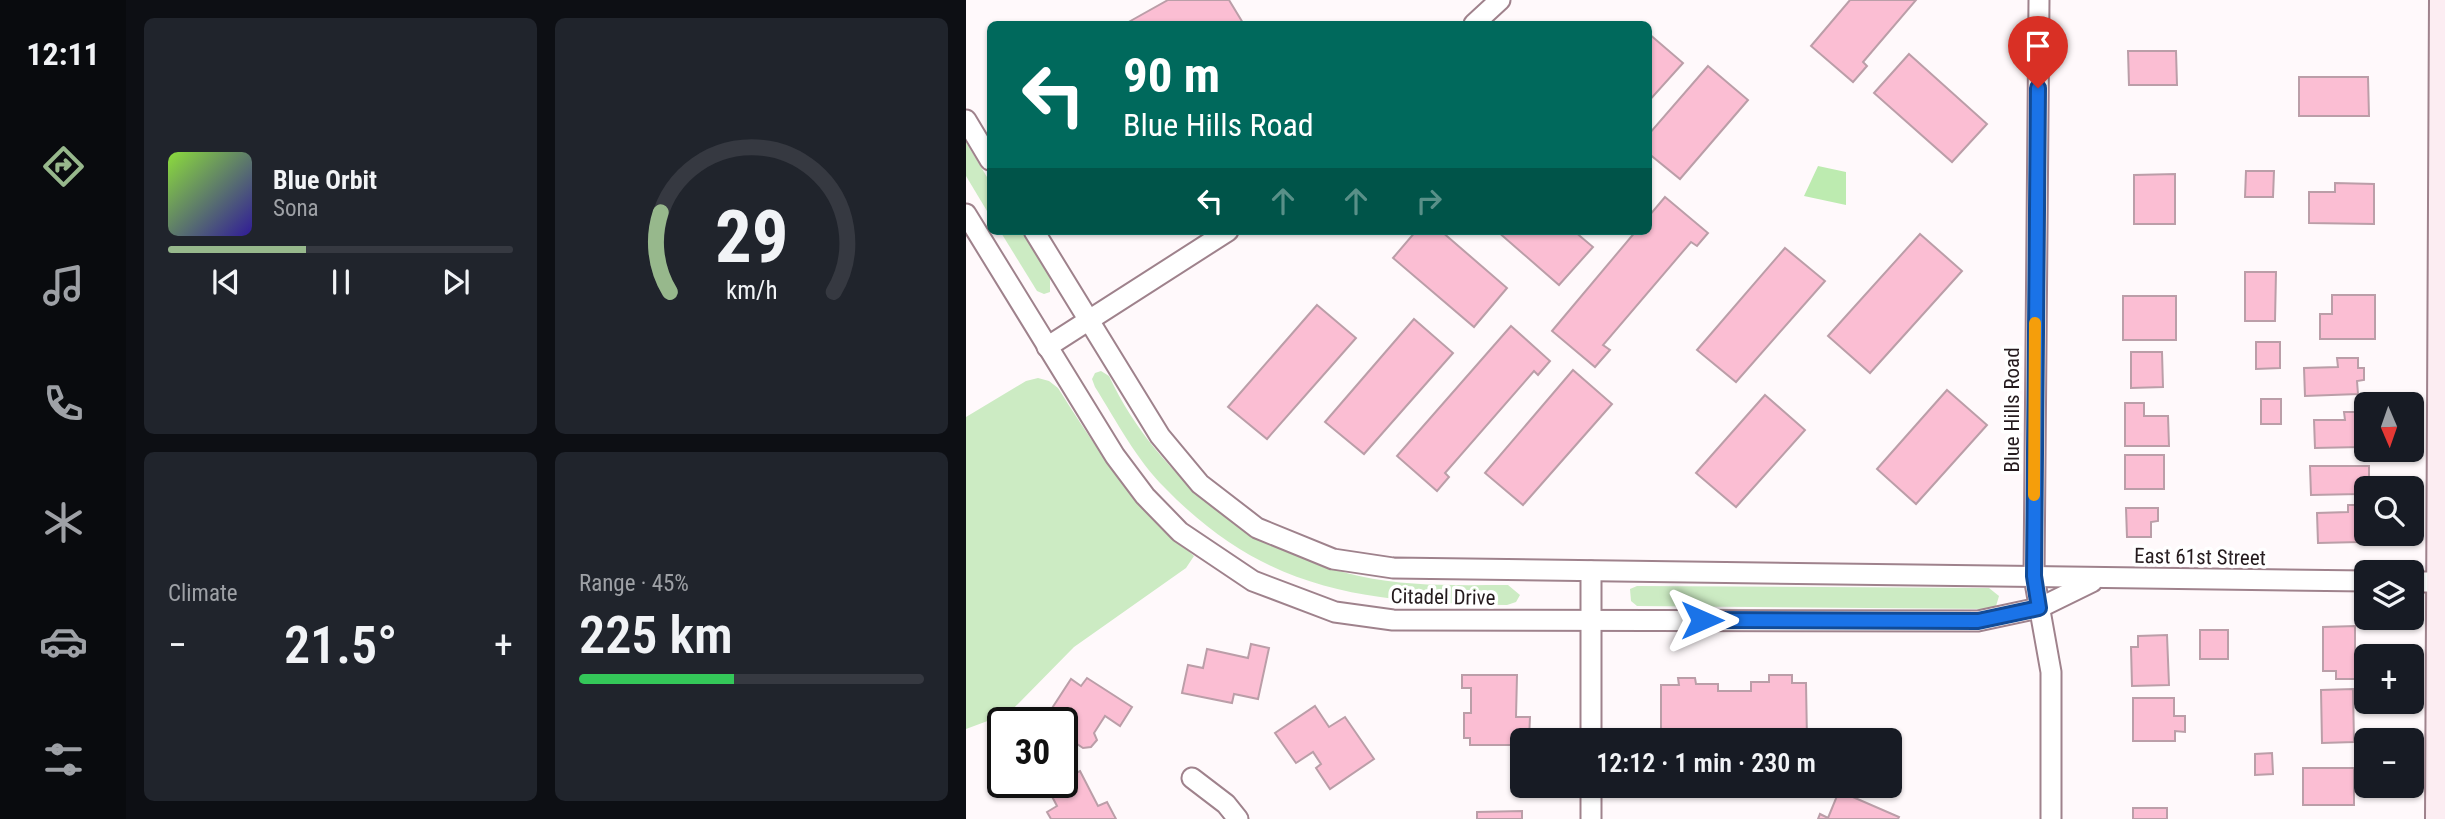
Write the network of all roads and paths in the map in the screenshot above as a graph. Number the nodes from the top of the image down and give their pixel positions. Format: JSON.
{"nodes":[{"id":1,"x":1500,"y":0,"type":"edge"},
{"id":2,"x":2039,"y":0,"type":"edge"},
{"id":3,"x":2444,"y":0,"type":"edge"},
{"id":4,"x":1477,"y":21,"type":"edge"},
{"id":5,"x":966,"y":120,"type":"edge"},
{"id":6,"x":987,"y":155,"type":"edge"},
{"id":7,"x":966,"y":214,"type":"edge"},
{"id":8,"x":1036,"y":235,"type":"edge"},
{"id":9,"x":1222,"y":235,"type":"edge"},
{"id":10,"x":1088,"y":319,"type":"junction"},
{"id":11,"x":1047,"y":347,"type":"junction"},
{"id":12,"x":1591,"y":571,"type":"junction"},
{"id":13,"x":2034,"y":576,"type":"junction"},
{"id":14,"x":2103,"y":578,"type":"junction"},
{"id":15,"x":2354,"y":581,"type":"edge"},
{"id":16,"x":2424,"y":582,"type":"edge"},
{"id":17,"x":2443,"y":582,"type":"edge"},
{"id":18,"x":2039,"y":608,"type":"junction"},
{"id":19,"x":1592,"y":620,"type":"junction"},
{"id":20,"x":1591,"y":728,"type":"edge"},
{"id":21,"x":1192,"y":778,"type":"dead end"},
{"id":22,"x":1591,"y":798,"type":"edge"},
{"id":23,"x":1238,"y":819,"type":"edge"},
{"id":24,"x":1591,"y":819,"type":"edge"},
{"id":25,"x":2051,"y":819,"type":"edge"},
{"id":26,"x":2440,"y":819,"type":"edge"}],
"edges":[{"from":1,"to":4,"type":"street"},
{"from":2,"to":13,"type":"street","name":"Blue Hills Road"},
{"from":3,"to":17,"type":"main road"},
{"from":5,"to":6,"type":"street"},
{"from":7,"to":11,"type":"street","name":"Citadel Drive"},
{"from":8,"to":10,"type":"street","name":"Citadel Drive"},
{"from":9,"to":10,"type":"street"},
{"from":10,"to":11,"type":"street"},
{"from":10,"to":12,"type":"street","name":"Citadel Drive"},
{"from":11,"to":19,"type":"street","name":"Citadel Drive"},
{"from":12,"to":13,"type":"street","name":"Citadel Drive"},
{"from":12,"to":19,"type":"street"},
{"from":13,"to":14,"type":"street","name":"East 61st Street"},
{"from":13,"to":18,"type":"street","name":"Blue Hills Road"},
{"from":14,"to":15,"type":"street","name":"East 61st Street"},
{"from":14,"to":18,"type":"street","name":"Citadel Drive"},
{"from":16,"to":17,"type":"street"},
{"from":17,"to":26,"type":"main road"},
{"from":18,"to":19,"type":"street","name":"Citadel Drive"},
{"from":18,"to":25,"type":"street","name":"Blue Hills Road"},
{"from":19,"to":20,"type":"street"},
{"from":21,"to":23,"type":"street"},
{"from":22,"to":24,"type":"street"}]}
